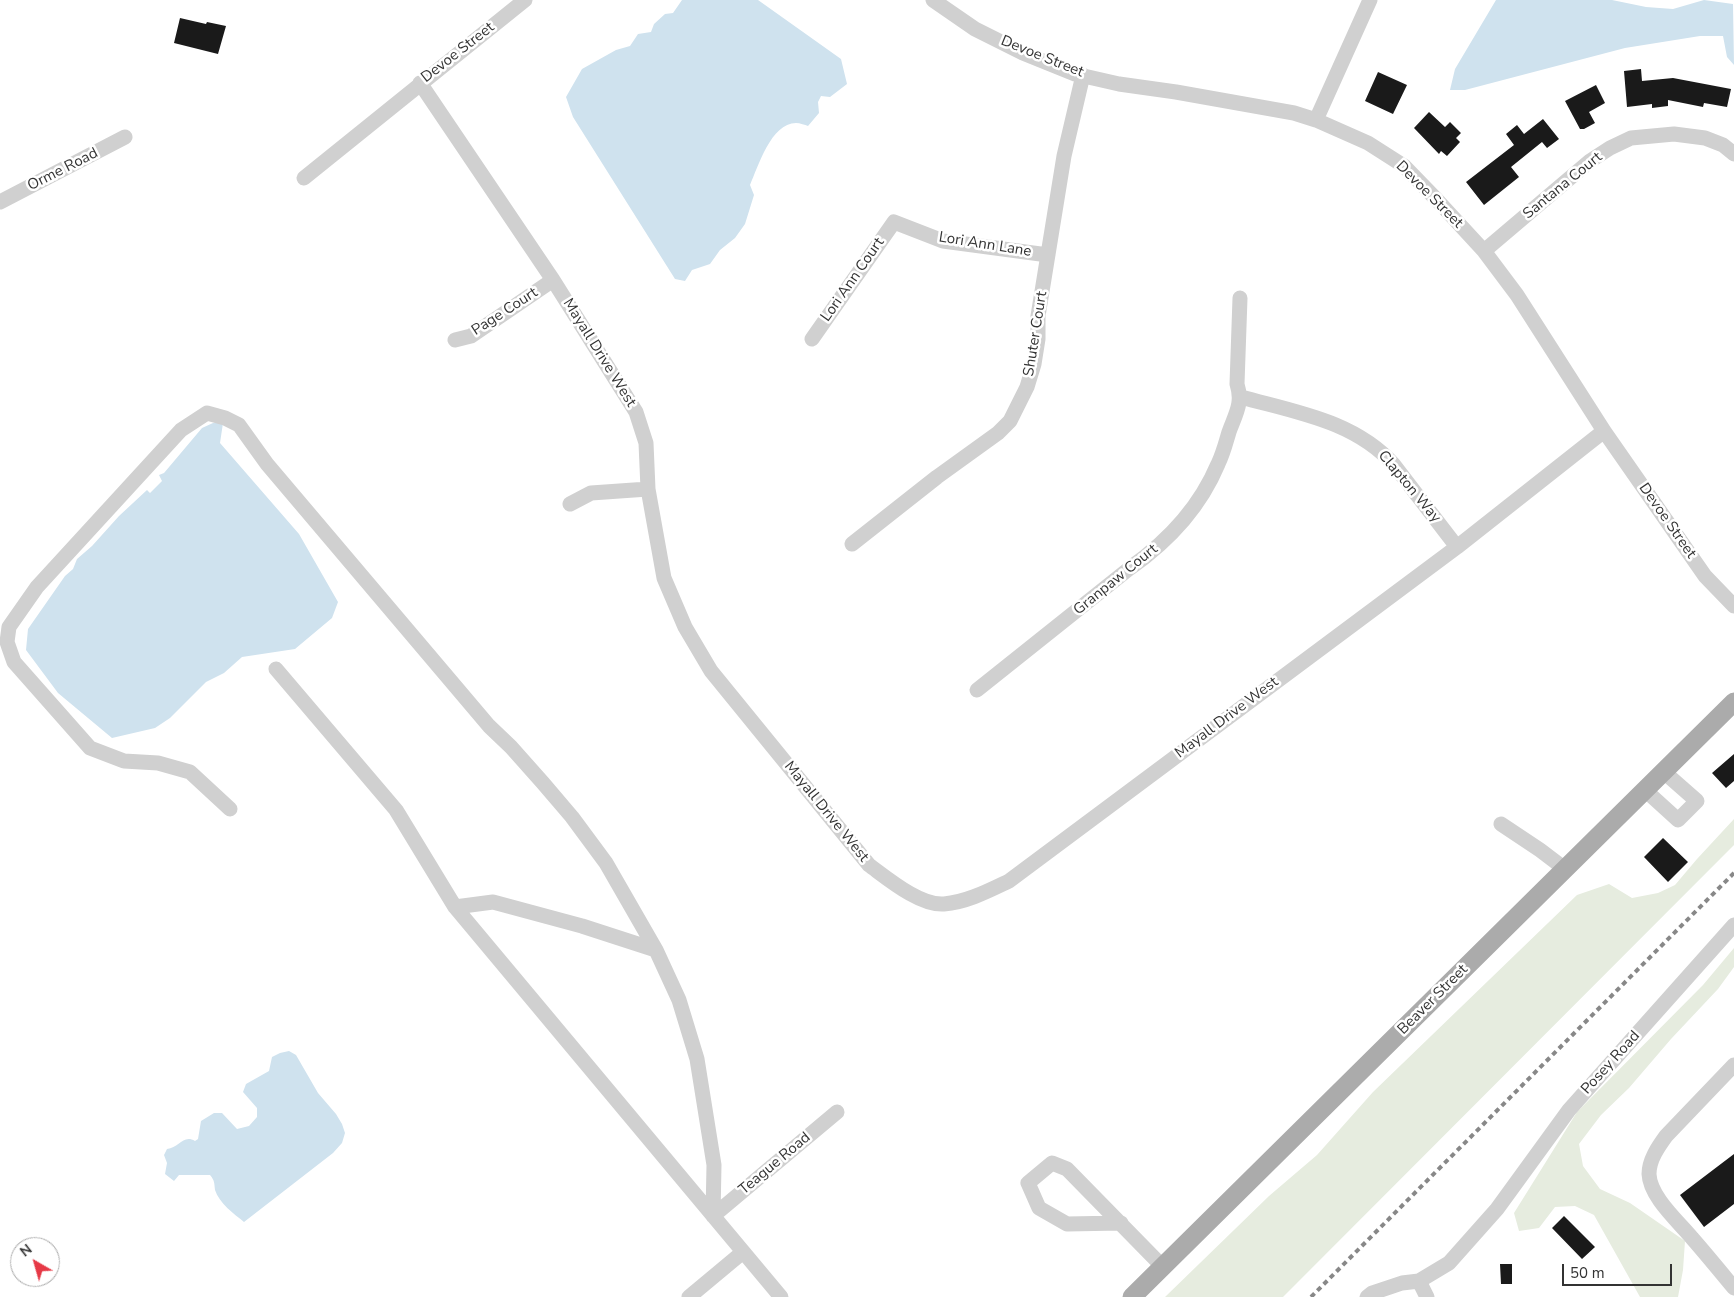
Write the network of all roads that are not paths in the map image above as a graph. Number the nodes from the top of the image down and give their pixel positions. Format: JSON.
{"nodes":[{"id":1,"x":525,"y":0,"type":"edge"},
{"id":2,"x":933,"y":0,"type":"edge"},
{"id":3,"x":1370,"y":0,"type":"edge"},
{"id":4,"x":1083,"y":75,"type":"junction"},
{"id":5,"x":420,"y":83,"type":"junction"},
{"id":6,"x":1316,"y":120,"type":"junction"},
{"id":7,"x":125,"y":138,"type":"dead end"},
{"id":8,"x":1734,"y":154,"type":"edge"},
{"id":9,"x":304,"y":178,"type":"dead end"},
{"id":10,"x":0,"y":202,"type":"edge"},
{"id":11,"x":894,"y":222,"type":"joint"},
{"id":12,"x":1484,"y":251,"type":"junction"},
{"id":13,"x":1048,"y":255,"type":"junction"},
{"id":14,"x":553,"y":280,"type":"junction"},
{"id":15,"x":1240,"y":298,"type":"dead end"},
{"id":16,"x":812,"y":339,"type":"dead end"},
{"id":17,"x":455,"y":340,"type":"dead end"},
{"id":18,"x":1241,"y":397,"type":"junction"},
{"id":19,"x":1604,"y":431,"type":"junction"},
{"id":20,"x":648,"y":489,"type":"junction"},
{"id":21,"x":570,"y":504,"type":"dead end"},
{"id":22,"x":852,"y":544,"type":"dead end"},
{"id":23,"x":1457,"y":547,"type":"junction"},
{"id":24,"x":1734,"y":606,"type":"edge"},
{"id":25,"x":276,"y":669,"type":"dead end"},
{"id":26,"x":977,"y":690,"type":"dead end"},
{"id":27,"x":1734,"y":702,"type":"edge"},
{"id":28,"x":1664,"y":772,"type":"junction"},
{"id":29,"x":1645,"y":790,"type":"junction"},
{"id":30,"x":230,"y":809,"type":"dead end"},
{"id":31,"x":1501,"y":824,"type":"dead end"},
{"id":32,"x":1565,"y":869,"type":"junction"},
{"id":33,"x":455,"y":907,"type":"junction"},
{"id":34,"x":1734,"y":925,"type":"edge"},
{"id":35,"x":656,"y":950,"type":"junction"},
{"id":36,"x":1734,"y":1065,"type":"edge"},
{"id":37,"x":837,"y":1112,"type":"dead end"},
{"id":38,"x":712,"y":1216,"type":"junction"},
{"id":39,"x":1120,"y":1223,"type":"junction"},
{"id":40,"x":743,"y":1252,"type":"junction"},
{"id":41,"x":1163,"y":1267,"type":"junction"},
{"id":42,"x":1419,"y":1281,"type":"junction"},
{"id":43,"x":1734,"y":1288,"type":"edge"},
{"id":44,"x":689,"y":1297,"type":"edge"},
{"id":45,"x":781,"y":1297,"type":"edge"},
{"id":46,"x":1132,"y":1297,"type":"edge"},
{"id":47,"x":1367,"y":1297,"type":"edge"},
{"id":48,"x":1427,"y":1297,"type":"edge"}],
"edges":[{"from":1,"to":5,"type":"street","name":"Devoe Street"},
{"from":2,"to":4,"type":"street","name":"Devoe Street"},
{"from":3,"to":6,"type":"street"},
{"from":4,"to":6,"type":"street","name":"Devoe Street"},
{"from":4,"to":13,"type":"street","name":"Shuter Court"},
{"from":5,"to":9,"type":"street","name":"Devoe Street"},
{"from":5,"to":14,"type":"street","name":"Mayall Drive West"},
{"from":6,"to":12,"type":"street","name":"Devoe Street"},
{"from":7,"to":10,"type":"street","name":"Orme Road"},
{"from":8,"to":12,"type":"street","name":"Santana Court"},
{"from":11,"to":13,"type":"street","name":"Lori Ann Lane"},
{"from":11,"to":16,"type":"street","name":"Lori Ann Court"},
{"from":12,"to":19,"type":"street","name":"Devoe Street"},
{"from":13,"to":22,"type":"street","name":"Shuter Court"},
{"from":14,"to":17,"type":"street","name":"Page Court"},
{"from":14,"to":20,"type":"street","name":"Mayall Drive West"},
{"from":15,"to":18,"type":"street","name":"Granpaw Court"},
{"from":18,"to":23,"type":"street","name":"Clapton Way"},
{"from":18,"to":26,"type":"street","name":"Granpaw Court"},
{"from":19,"to":23,"type":"street","name":"Mayall Drive West"},
{"from":19,"to":24,"type":"street","name":"Devoe Street"},
{"from":20,"to":21,"type":"street"},
{"from":20,"to":23,"type":"street","name":"Mayall Drive West"},
{"from":25,"to":33,"type":"street"},
{"from":27,"to":28,"type":"main road","name":"Beaver Street"},
{"from":28,"to":29,"type":"main road","name":"Beaver Street"},
{"from":28,"to":29,"type":"street"},
{"from":29,"to":32,"type":"main road","name":"Beaver Street"},
{"from":30,"to":35,"type":"street"},
{"from":31,"to":32,"type":"street"},
{"from":32,"to":41,"type":"main road","name":"Beaver Street"},
{"from":33,"to":35,"type":"street"},
{"from":33,"to":38,"type":"street"},
{"from":34,"to":42,"type":"street","name":"Posey Road"},
{"from":35,"to":38,"type":"street"},
{"from":36,"to":43,"type":"street"},
{"from":37,"to":38,"type":"street","name":"Teague Road"},
{"from":38,"to":40,"type":"street"},
{"from":39,"to":39,"type":"street"},
{"from":39,"to":41,"type":"street"},
{"from":40,"to":44,"type":"street"},
{"from":40,"to":45,"type":"street"},
{"from":41,"to":46,"type":"main road","name":"Beaver Street"},
{"from":42,"to":47,"type":"street","name":"Posey Road"},
{"from":42,"to":48,"type":"street"}]}
